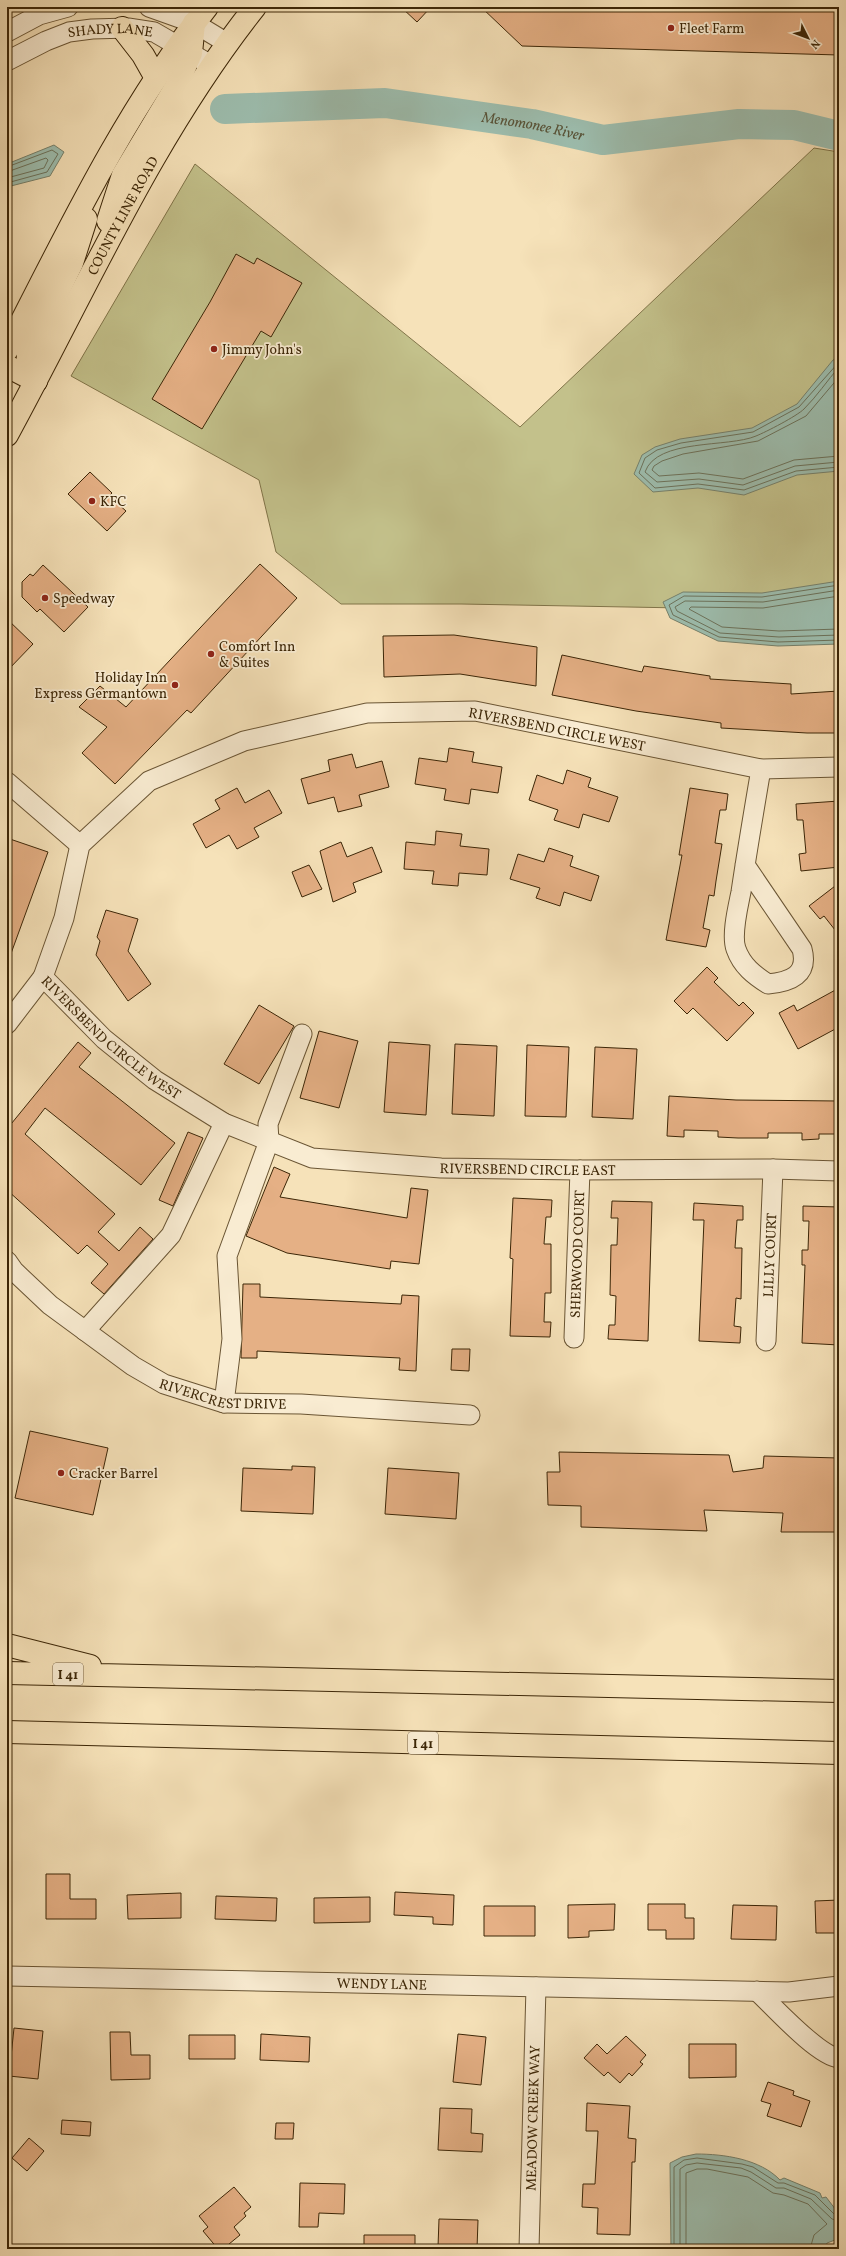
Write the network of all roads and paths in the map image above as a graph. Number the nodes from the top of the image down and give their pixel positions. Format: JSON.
{"nodes":[{"id":1,"x":68,"y":7,"type":"edge"},
{"id":2,"x":149,"y":7,"type":"edge"},
{"id":3,"x":255,"y":7,"type":"edge"},
{"id":4,"x":200,"y":15,"type":"edge"},
{"id":5,"x":122,"y":28,"type":"junction"},
{"id":6,"x":7,"y":32,"type":"edge"},
{"id":7,"x":227,"y":42,"type":"junction"},
{"id":8,"x":184,"y":49,"type":"junction"},
{"id":9,"x":7,"y":61,"type":"edge"},
{"id":10,"x":211,"y":65,"type":"junction"},
{"id":11,"x":156,"y":78,"type":"junction"},
{"id":12,"x":102,"y":169,"type":"junction"},
{"id":13,"x":94,"y":267,"type":"junction"},
{"id":14,"x":7,"y":350,"type":"edge"},
{"id":15,"x":7,"y":366,"type":"edge"},
{"id":16,"x":36,"y":382,"type":"junction"},
{"id":17,"x":7,"y":435,"type":"edge"},
{"id":18,"x":839,"y":767,"type":"edge"},
{"id":19,"x":761,"y":769,"type":"junction"},
{"id":20,"x":7,"y":782,"type":"edge"},
{"id":21,"x":80,"y":845,"type":"junction"},
{"id":22,"x":745,"y":865,"type":"junction"},
{"id":23,"x":43,"y":977,"type":"junction"},
{"id":24,"x":7,"y":1024,"type":"edge"},
{"id":25,"x":302,"y":1034,"type":"dead end"},
{"id":26,"x":224,"y":1123,"type":"junction"},
{"id":27,"x":269,"y":1141,"type":"junction"},
{"id":28,"x":773,"y":1168,"type":"junction"},
{"id":29,"x":580,"y":1170,"type":"junction"},
{"id":30,"x":839,"y":1170,"type":"edge"},
{"id":31,"x":9,"y":1266,"type":"edge"},
{"id":32,"x":85,"y":1331,"type":"junction"},
{"id":33,"x":574,"y":1338,"type":"dead end"},
{"id":34,"x":766,"y":1341,"type":"dead end"},
{"id":35,"x":224,"y":1403,"type":"junction"},
{"id":36,"x":470,"y":1415,"type":"dead end"},
{"id":37,"x":7,"y":1645,"type":"edge"},
{"id":38,"x":7,"y":1672,"type":"edge"},
{"id":39,"x":130,"y":1676,"type":"junction"},
{"id":40,"x":839,"y":1691,"type":"edge"},
{"id":41,"x":7,"y":1732,"type":"edge"},
{"id":42,"x":839,"y":1753,"type":"edge"},
{"id":43,"x":7,"y":1976,"type":"edge"},
{"id":44,"x":839,"y":1986,"type":"edge"},
{"id":45,"x":536,"y":1987,"type":"junction"},
{"id":46,"x":757,"y":1992,"type":"junction"},
{"id":47,"x":839,"y":2058,"type":"edge"},
{"id":48,"x":529,"y":2249,"type":"edge"}],
"edges":[{"from":1,"to":6,"type":"street","name":"SHADY LANE"},
{"from":2,"to":4,"type":"street","name":"SHADY LANE"},
{"from":3,"to":7,"type":"main road","name":"COUNTY LINE ROAD"},
{"from":4,"to":7,"type":"street","name":"SHADY LANE"},
{"from":4,"to":8,"type":"main road"},
{"from":5,"to":8,"type":"street","name":"SHADY LANE"},
{"from":5,"to":9,"type":"street","name":"SHADY LANE"},
{"from":5,"to":11,"type":"main road"},
{"from":7,"to":10,"type":"main road","name":"COUNTY LINE ROAD"},
{"from":8,"to":10,"type":"street","name":"SHADY LANE"},
{"from":8,"to":11,"type":"main road"},
{"from":8,"to":13,"type":"main road"},
{"from":10,"to":13,"type":"main road","name":"COUNTY LINE ROAD"},
{"from":11,"to":12,"type":"main road"},
{"from":12,"to":14,"type":"main road"},
{"from":12,"to":16,"type":"main road"},
{"from":13,"to":16,"type":"main road","name":"COUNTY LINE ROAD"},
{"from":15,"to":16,"type":"main road"},
{"from":16,"to":17,"type":"main road","name":"COUNTY LINE ROAD"},
{"from":18,"to":19,"type":"street","name":"RIVERSBEND CIRCLE WEST"},
{"from":19,"to":21,"type":"street","name":"RIVERSBEND CIRCLE WEST"},
{"from":19,"to":22,"type":"street"},
{"from":20,"to":21,"type":"street"},
{"from":21,"to":23,"type":"street","name":"RIVERSBEND CIRCLE WEST"},
{"from":22,"to":22,"type":"street"},
{"from":23,"to":24,"type":"street"},
{"from":23,"to":26,"type":"street","name":"RIVERSBEND CIRCLE WEST"},
{"from":25,"to":27,"type":"street"},
{"from":26,"to":27,"type":"street","name":"RIVERSBEND CIRCLE EAST"},
{"from":26,"to":32,"type":"street"},
{"from":27,"to":29,"type":"street","name":"RIVERSBEND CIRCLE EAST"},
{"from":27,"to":35,"type":"street"},
{"from":28,"to":29,"type":"street","name":"RIVERSBEND CIRCLE EAST"},
{"from":28,"to":30,"type":"street","name":"RIVERSBEND CIRCLE EAST"},
{"from":28,"to":34,"type":"street","name":"LILLY COURT"},
{"from":29,"to":33,"type":"street","name":"SHERWOOD COURT"},
{"from":31,"to":32,"type":"street","name":"RIVERCREST DRIVE"},
{"from":32,"to":35,"type":"street","name":"RIVERCREST DRIVE"},
{"from":35,"to":36,"type":"street","name":"RIVERCREST DRIVE"},
{"from":37,"to":39,"type":"main road"},
{"from":38,"to":39,"type":"main road","number":"I 41"},
{"from":39,"to":40,"type":"main road","number":"I 41"},
{"from":41,"to":42,"type":"main road","number":"I 41"},
{"from":43,"to":45,"type":"street","name":"WENDY LANE"},
{"from":44,"to":46,"type":"street","name":"WENDY LANE"},
{"from":45,"to":46,"type":"street","name":"WENDY LANE"},
{"from":45,"to":48,"type":"street","name":"MEADOW CREEK WAY"},
{"from":46,"to":47,"type":"street"}]}
